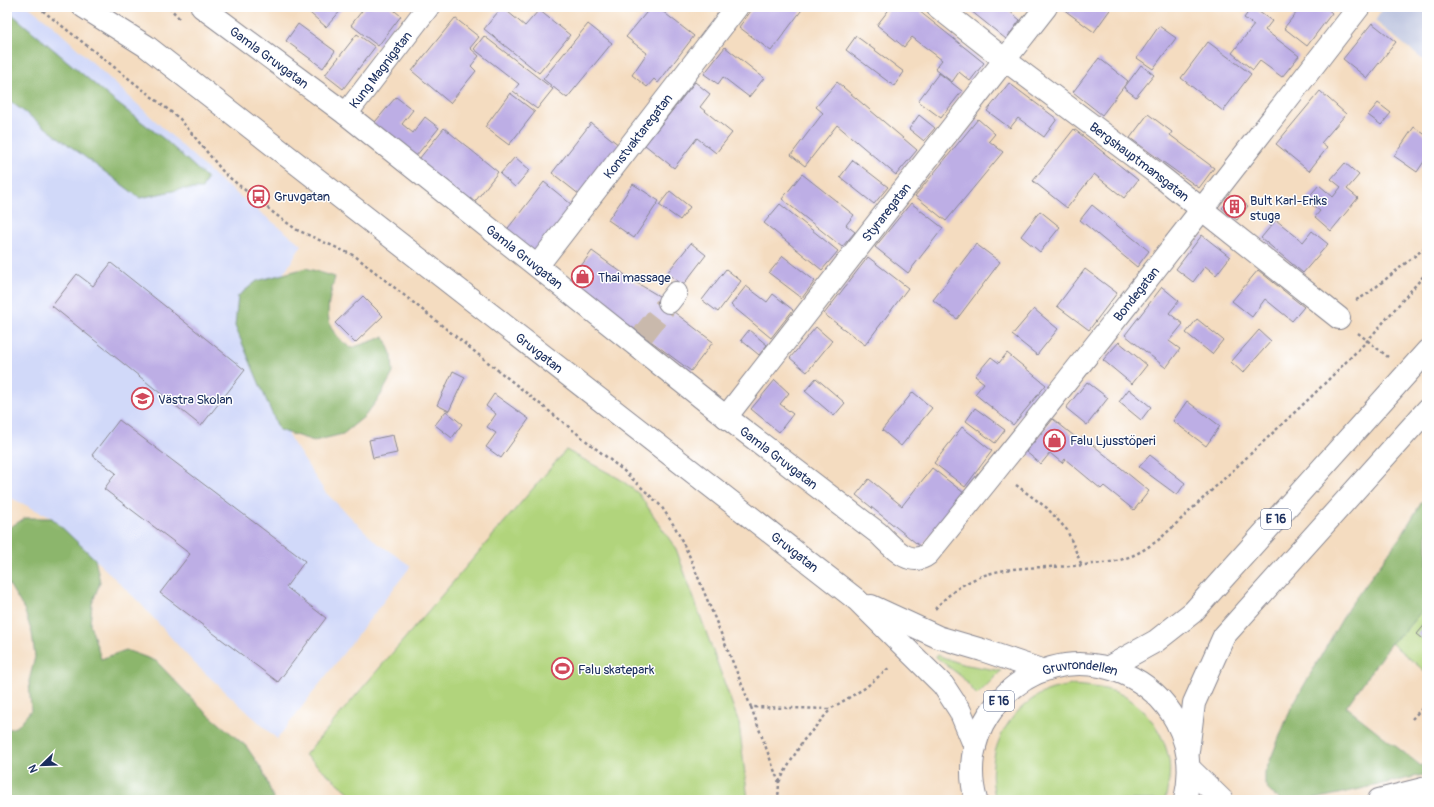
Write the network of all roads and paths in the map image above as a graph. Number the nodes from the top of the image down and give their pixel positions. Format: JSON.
{"nodes":[{"id":1,"x":38,"y":7,"type":"edge"},
{"id":2,"x":84,"y":7,"type":"edge"},
{"id":3,"x":107,"y":7,"type":"edge"},
{"id":4,"x":202,"y":7,"type":"edge"},
{"id":5,"x":428,"y":7,"type":"edge"},
{"id":6,"x":737,"y":7,"type":"edge"},
{"id":7,"x":938,"y":7,"type":"edge"},
{"id":8,"x":1046,"y":7,"type":"edge"},
{"id":9,"x":1359,"y":7,"type":"edge"},
{"id":10,"x":146,"y":46,"type":"junction"},
{"id":11,"x":1005,"y":60,"type":"junction"},
{"id":12,"x":346,"y":114,"type":"junction"},
{"id":13,"x":1202,"y":209,"type":"junction"},
{"id":14,"x":1427,"y":246,"type":"edge"},
{"id":15,"x":538,"y":265,"type":"junction"},
{"id":16,"x":1427,"y":272,"type":"edge"},
{"id":17,"x":1331,"y":311,"type":"joint"},
{"id":18,"x":1355,"y":331,"type":"dead end"},
{"id":19,"x":1368,"y":340,"type":"junction"},
{"id":20,"x":1427,"y":351,"type":"edge"},
{"id":21,"x":1392,"y":360,"type":"dead end"},
{"id":22,"x":1427,"y":410,"type":"edge"},
{"id":23,"x":726,"y":417,"type":"junction"},
{"id":24,"x":996,"y":470,"type":"junction"},
{"id":25,"x":901,"y":554,"type":"joint"},
{"id":26,"x":1082,"y":566,"type":"junction"},
{"id":27,"x":857,"y":600,"type":"junction"},
{"id":28,"x":934,"y":610,"type":"dead end"},
{"id":29,"x":894,"y":664,"type":"dead end"},
{"id":30,"x":1109,"y":667,"type":"junction"},
{"id":31,"x":1041,"y":670,"type":"junction"},
{"id":32,"x":1427,"y":703,"type":"edge"},
{"id":33,"x":751,"y":707,"type":"junction"},
{"id":34,"x":830,"y":710,"type":"junction"},
{"id":35,"x":1412,"y":719,"type":"dead end"},
{"id":36,"x":975,"y":747,"type":"junction"},
{"id":37,"x":1188,"y":759,"type":"junction"},
{"id":38,"x":778,"y":783,"type":"junction"},
{"id":39,"x":1427,"y":788,"type":"edge"},
{"id":40,"x":778,"y":800,"type":"edge"},
{"id":41,"x":976,"y":800,"type":"edge"},
{"id":42,"x":1185,"y":800,"type":"edge"},
{"id":43,"x":1222,"y":800,"type":"edge"},
{"id":44,"x":1379,"y":800,"type":"edge"}],
"edges":[{"from":1,"to":33,"type":"path"},
{"from":2,"to":10,"type":"main road","name":"Gruvgatan"},
{"from":3,"to":10,"type":"main road","name":"Gruvgatan"},
{"from":4,"to":12,"type":"main road","name":"Gamla Gruvgatan"},
{"from":5,"to":12,"type":"main road","name":"Kung Magnigatan"},
{"from":6,"to":15,"type":"main road","name":"Konstvaktaregatan"},
{"from":7,"to":11,"type":"main road","name":"Bergshauptmansgatan"},
{"from":8,"to":11,"type":"main road","name":"Styraregatan"},
{"from":9,"to":13,"type":"main road","name":"Bondegatan"},
{"from":10,"to":27,"type":"main road","name":"Gruvgatan"},
{"from":11,"to":13,"type":"main road","name":"Bergshauptmansgatan"},
{"from":11,"to":23,"type":"main road","name":"Styraregatan"},
{"from":12,"to":15,"type":"main road","name":"Gamla Gruvgatan"},
{"from":13,"to":17,"type":"main road","name":"Bergshauptmansgatan"},
{"from":13,"to":24,"type":"main road","name":"Bondegatan"},
{"from":14,"to":17,"type":"path"},
{"from":15,"to":23,"type":"main road","name":"Gamla Gruvgatan"},
{"from":16,"to":19,"type":"path"},
{"from":18,"to":19,"type":"path"},
{"from":19,"to":21,"type":"path"},
{"from":19,"to":26,"type":"path"},
{"from":20,"to":30,"type":"main road","number":"E 16"},
{"from":22,"to":37,"type":"main road","number":"E 16"},
{"from":23,"to":25,"type":"main road","name":"Gamla Gruvgatan"},
{"from":24,"to":25,"type":"main road","name":"Bondegatan"},
{"from":24,"to":26,"type":"path"},
{"from":26,"to":28,"type":"path"},
{"from":27,"to":31,"type":"main road","name":"Gruvgatan"},
{"from":27,"to":36,"type":"main road","name":"Gruvgatan"},
{"from":29,"to":34,"type":"path"},
{"from":30,"to":31,"type":"main road","name":"Gruvrondellen","number":"E 16"},
{"from":30,"to":37,"type":"main road","name":"Gruvrondellen","number":"E 16"},
{"from":31,"to":36,"type":"main road","name":"Gruvrondellen","number":"E 16"},
{"from":32,"to":35,"type":"path"},
{"from":33,"to":34,"type":"path"},
{"from":33,"to":38,"type":"path"},
{"from":34,"to":38,"type":"path"},
{"from":36,"to":41,"type":"main road","name":"Gruvrondellen","number":"E 16"},
{"from":37,"to":42,"type":"main road","name":"Gruvrondellen","number":"E 16"},
{"from":37,"to":43,"type":"main road"},
{"from":38,"to":40,"type":"path"},
{"from":39,"to":44,"type":"main road"}]}
